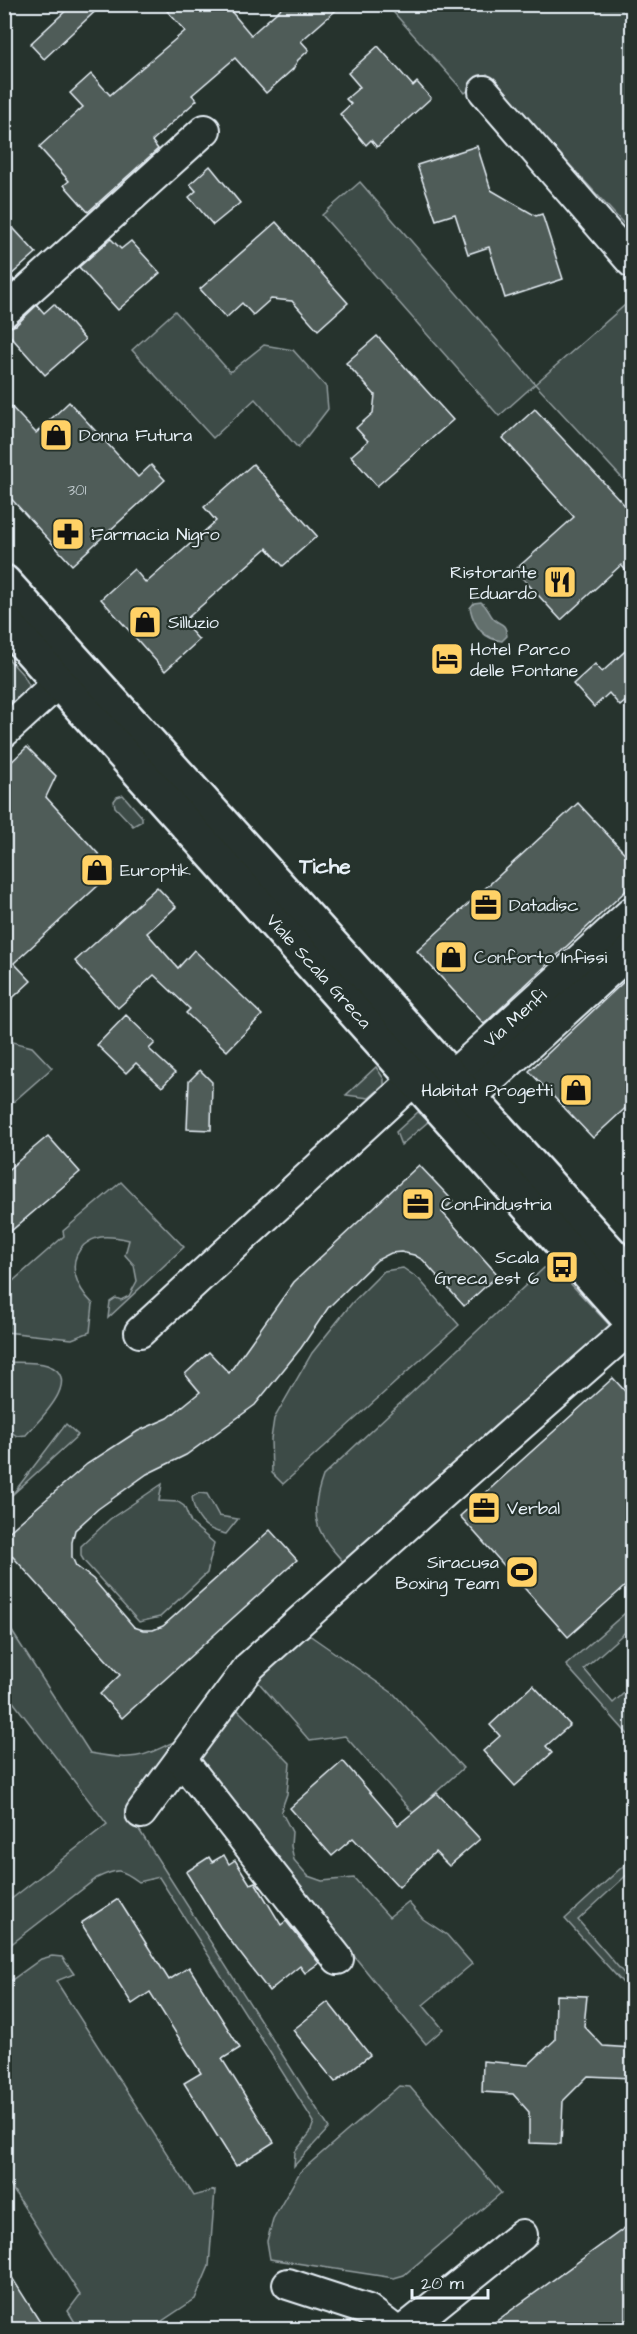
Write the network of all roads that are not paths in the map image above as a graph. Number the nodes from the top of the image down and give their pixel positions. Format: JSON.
{"nodes":[{"id":1,"x":484,"y":91,"type":"dead end"},
{"id":2,"x":206,"y":130,"type":"dead end"},
{"id":3,"x":633,"y":262,"type":"edge"},
{"id":4,"x":4,"y":312,"type":"edge"},
{"id":5,"x":4,"y":582,"type":"edge"},
{"id":6,"x":4,"y":621,"type":"edge"},
{"id":7,"x":60,"y":681,"type":"junction"},
{"id":8,"x":4,"y":732,"type":"edge"},
{"id":9,"x":633,"y":912,"type":"edge"},
{"id":10,"x":633,"y":950,"type":"edge"},
{"id":11,"x":415,"y":1079,"type":"junction"},
{"id":12,"x":461,"y":1087,"type":"junction"},
{"id":13,"x":633,"y":1277,"type":"edge"},
{"id":14,"x":633,"y":1325,"type":"edge"},
{"id":15,"x":140,"y":1332,"type":"dead end"},
{"id":16,"x":181,"y":1759,"type":"junction"},
{"id":17,"x":141,"y":1813,"type":"dead end"},
{"id":18,"x":338,"y":1959,"type":"dead end"},
{"id":19,"x":522,"y":2235,"type":"dead end"},
{"id":20,"x":288,"y":2284,"type":"dead end"},
{"id":21,"x":394,"y":2330,"type":"edge"},
{"id":22,"x":404,"y":2330,"type":"edge"}],
"edges":[{"from":1,"to":3,"type":"street"},
{"from":2,"to":4,"type":"street"},
{"from":5,"to":12,"type":"main road","name":"Viale Scala Greca"},
{"from":6,"to":7,"type":"main road","name":"Viale Scala Greca"},
{"from":7,"to":8,"type":"street"},
{"from":7,"to":11,"type":"main road","name":"Viale Scala Greca"},
{"from":9,"to":12,"type":"street","name":"Via Menfi"},
{"from":10,"to":12,"type":"street","name":"Via Menfi"},
{"from":11,"to":14,"type":"main road","name":"Viale Scala Greca"},
{"from":11,"to":15,"type":"street"},
{"from":12,"to":13,"type":"main road","name":"Viale Scala Greca"},
{"from":14,"to":16,"type":"street"},
{"from":16,"to":17,"type":"street"},
{"from":16,"to":18,"type":"street"},
{"from":19,"to":22,"type":"street"},
{"from":20,"to":21,"type":"street"}]}
